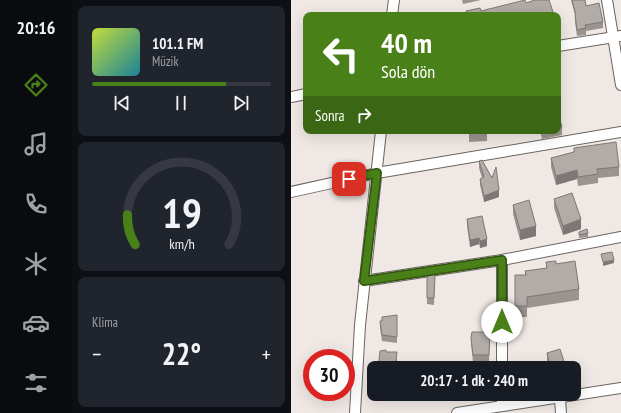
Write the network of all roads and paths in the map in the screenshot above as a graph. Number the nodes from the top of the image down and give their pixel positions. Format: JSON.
{"nodes":[{"id":1,"x":394,"y":0,"type":"edge"},
{"id":2,"x":607,"y":0,"type":"edge"},
{"id":3,"x":392,"y":12,"type":"edge"},
{"id":4,"x":617,"y":36,"type":"edge"},
{"id":5,"x":561,"y":45,"type":"edge"},
{"id":6,"x":621,"y":85,"type":"edge"},
{"id":7,"x":303,"y":95,"type":"edge"},
{"id":8,"x":291,"y":97,"type":"edge"},
{"id":9,"x":621,"y":132,"type":"edge"},
{"id":10,"x":381,"y":134,"type":"edge"},
{"id":11,"x":377,"y":173,"type":"junction"},
{"id":12,"x":291,"y":192,"type":"edge"},
{"id":13,"x":621,"y":237,"type":"edge"},
{"id":14,"x":502,"y":260,"type":"junction"},
{"id":15,"x":364,"y":281,"type":"junction"},
{"id":16,"x":502,"y":361,"type":"edge"},
{"id":17,"x":621,"y":388,"type":"edge"},
{"id":18,"x":581,"y":395,"type":"edge"},
{"id":19,"x":501,"y":401,"type":"edge"},
{"id":20,"x":542,"y":401,"type":"edge"},
{"id":21,"x":559,"y":401,"type":"edge"},
{"id":22,"x":501,"y":406,"type":"junction"},
{"id":23,"x":355,"y":413,"type":"edge"},
{"id":24,"x":457,"y":413,"type":"edge"},
{"id":25,"x":561,"y":413,"type":"edge"}],
"edges":[{"from":1,"to":3,"type":"street"},
{"from":2,"to":4,"type":"street"},
{"from":4,"to":5,"type":"street"},
{"from":4,"to":6,"type":"street"},
{"from":7,"to":8,"type":"street"},
{"from":9,"to":11,"type":"street"},
{"from":10,"to":11,"type":"street"},
{"from":11,"to":12,"type":"street"},
{"from":11,"to":15,"type":"street"},
{"from":13,"to":14,"type":"street"},
{"from":14,"to":15,"type":"street"},
{"from":14,"to":16,"type":"street"},
{"from":15,"to":23,"type":"street"},
{"from":17,"to":18,"type":"street"},
{"from":19,"to":22,"type":"street"},
{"from":20,"to":22,"type":"street"},
{"from":21,"to":25,"type":"street"},
{"from":22,"to":24,"type":"street"}]}
